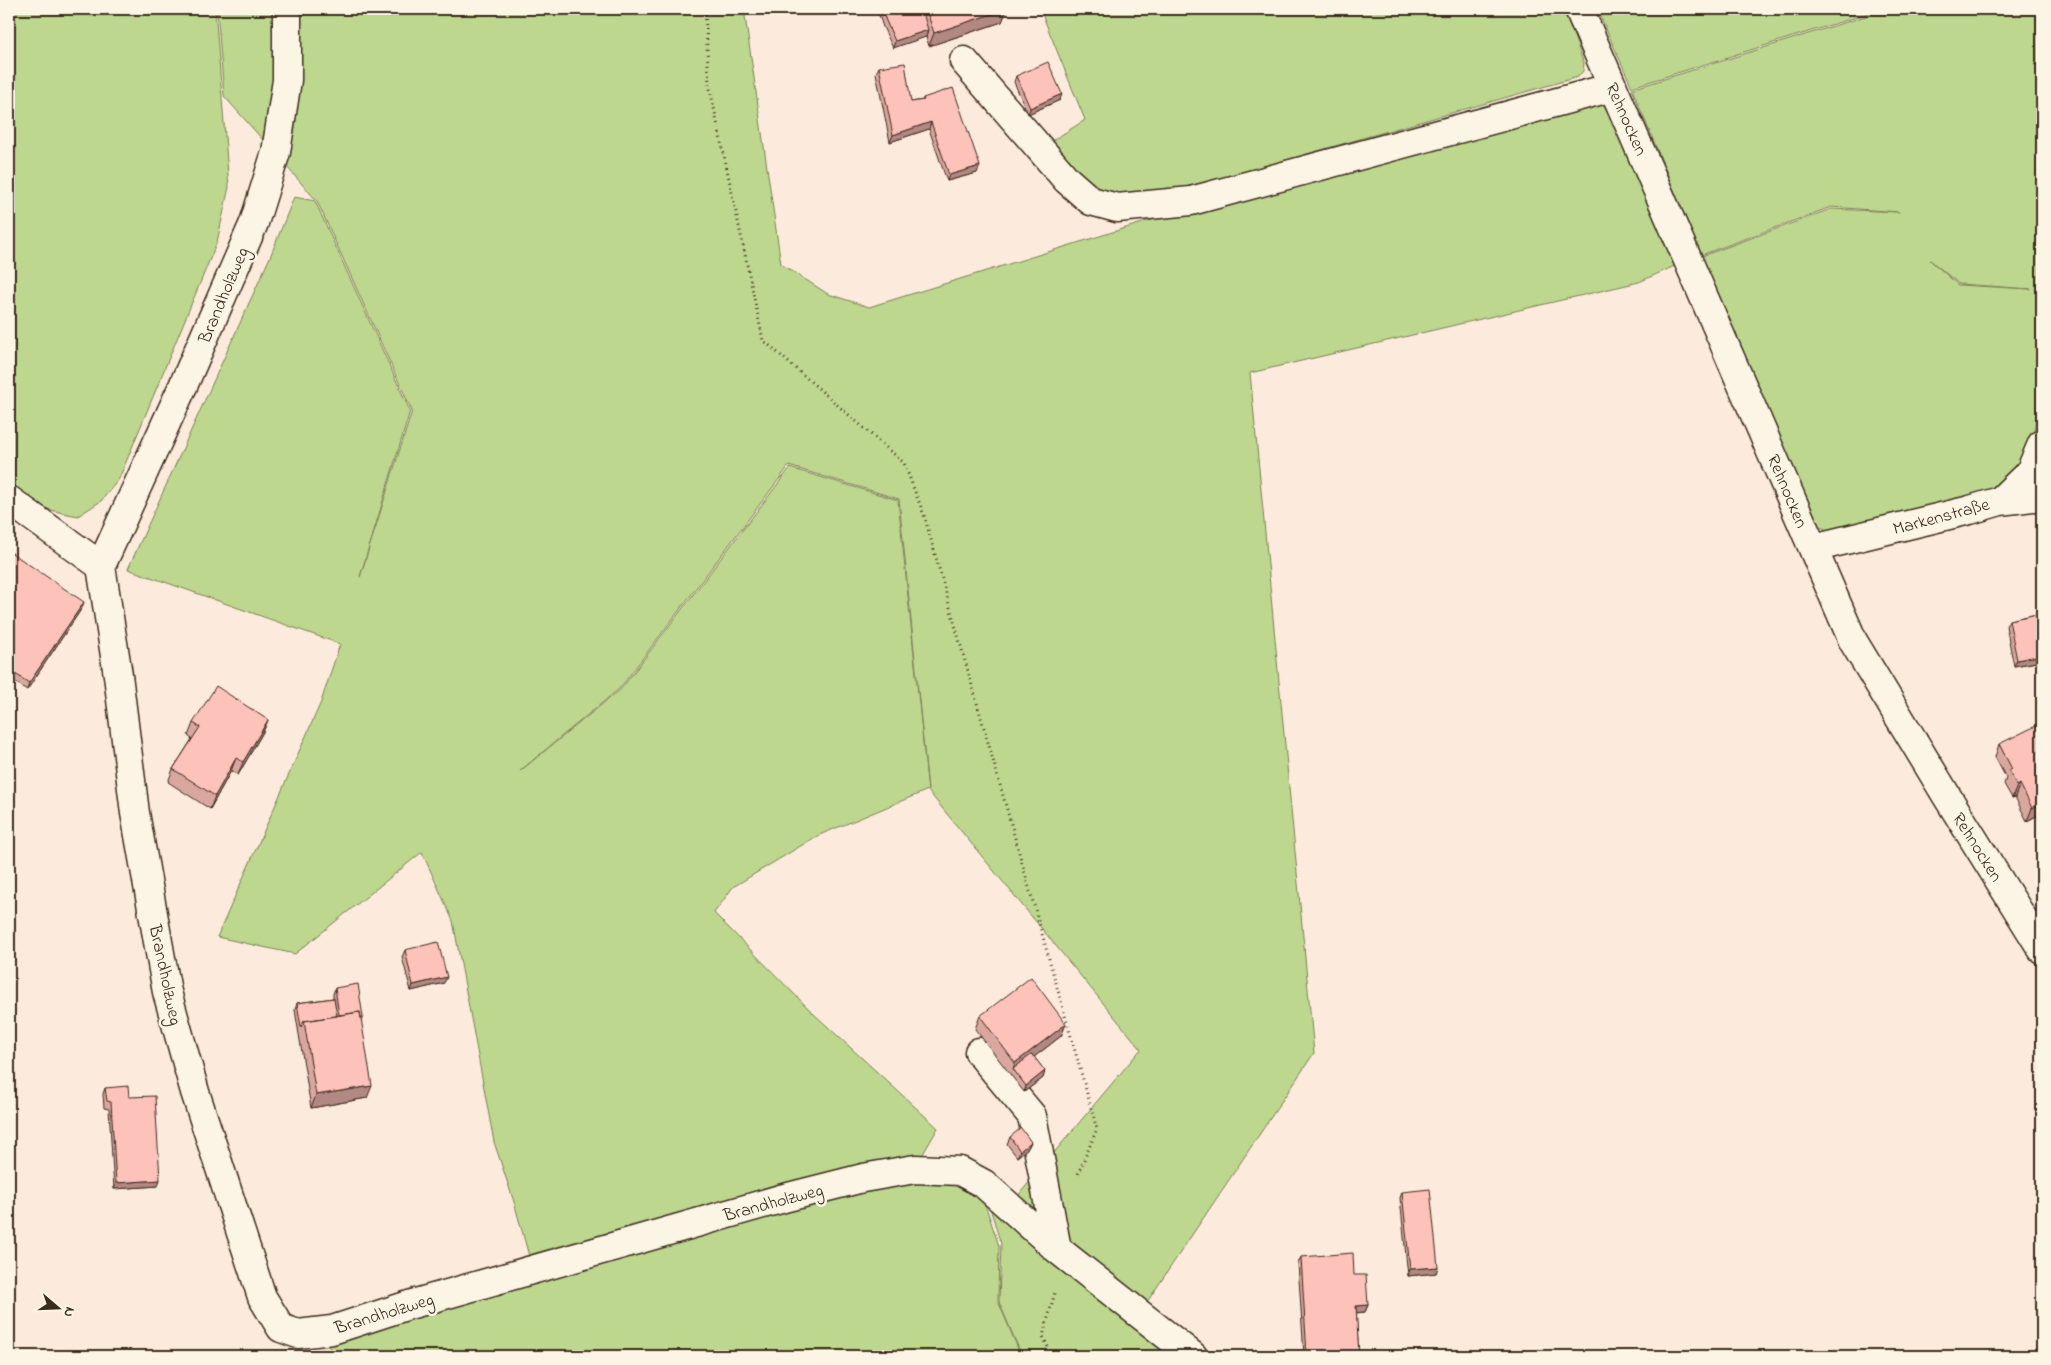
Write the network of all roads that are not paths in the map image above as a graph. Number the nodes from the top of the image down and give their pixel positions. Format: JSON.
{"nodes":[{"id":1,"x":287,"y":9,"type":"edge"},
{"id":2,"x":1579,"y":9,"type":"edge"},
{"id":3,"x":964,"y":61,"type":"dead end"},
{"id":4,"x":1613,"y":88,"type":"junction"},
{"id":5,"x":2042,"y":444,"type":"edge"},
{"id":6,"x":2042,"y":496,"type":"edge"},
{"id":7,"x":9,"y":500,"type":"edge"},
{"id":8,"x":2000,"y":501,"type":"junction"},
{"id":9,"x":1812,"y":548,"type":"junction"},
{"id":10,"x":101,"y":566,"type":"junction"},
{"id":11,"x":2042,"y":949,"type":"edge"},
{"id":12,"x":979,"y":1052,"type":"dead end"},
{"id":13,"x":1061,"y":1252,"type":"junction"},
{"id":14,"x":1193,"y":1356,"type":"edge"}],
"edges":[{"from":1,"to":10,"type":"street","name":"Brandholzweg"},
{"from":2,"to":4,"type":"street","name":"Rehnocken"},
{"from":3,"to":4,"type":"street"},
{"from":4,"to":9,"type":"street","name":"Rehnocken"},
{"from":5,"to":8,"type":"street","name":"Markenstraße"},
{"from":6,"to":8,"type":"street"},
{"from":7,"to":10,"type":"street"},
{"from":8,"to":9,"type":"street","name":"Markenstraße"},
{"from":9,"to":11,"type":"street","name":"Rehnocken"},
{"from":10,"to":13,"type":"street","name":"Brandholzweg"},
{"from":12,"to":13,"type":"street"},
{"from":13,"to":14,"type":"street","name":"Brandholzweg"}]}
